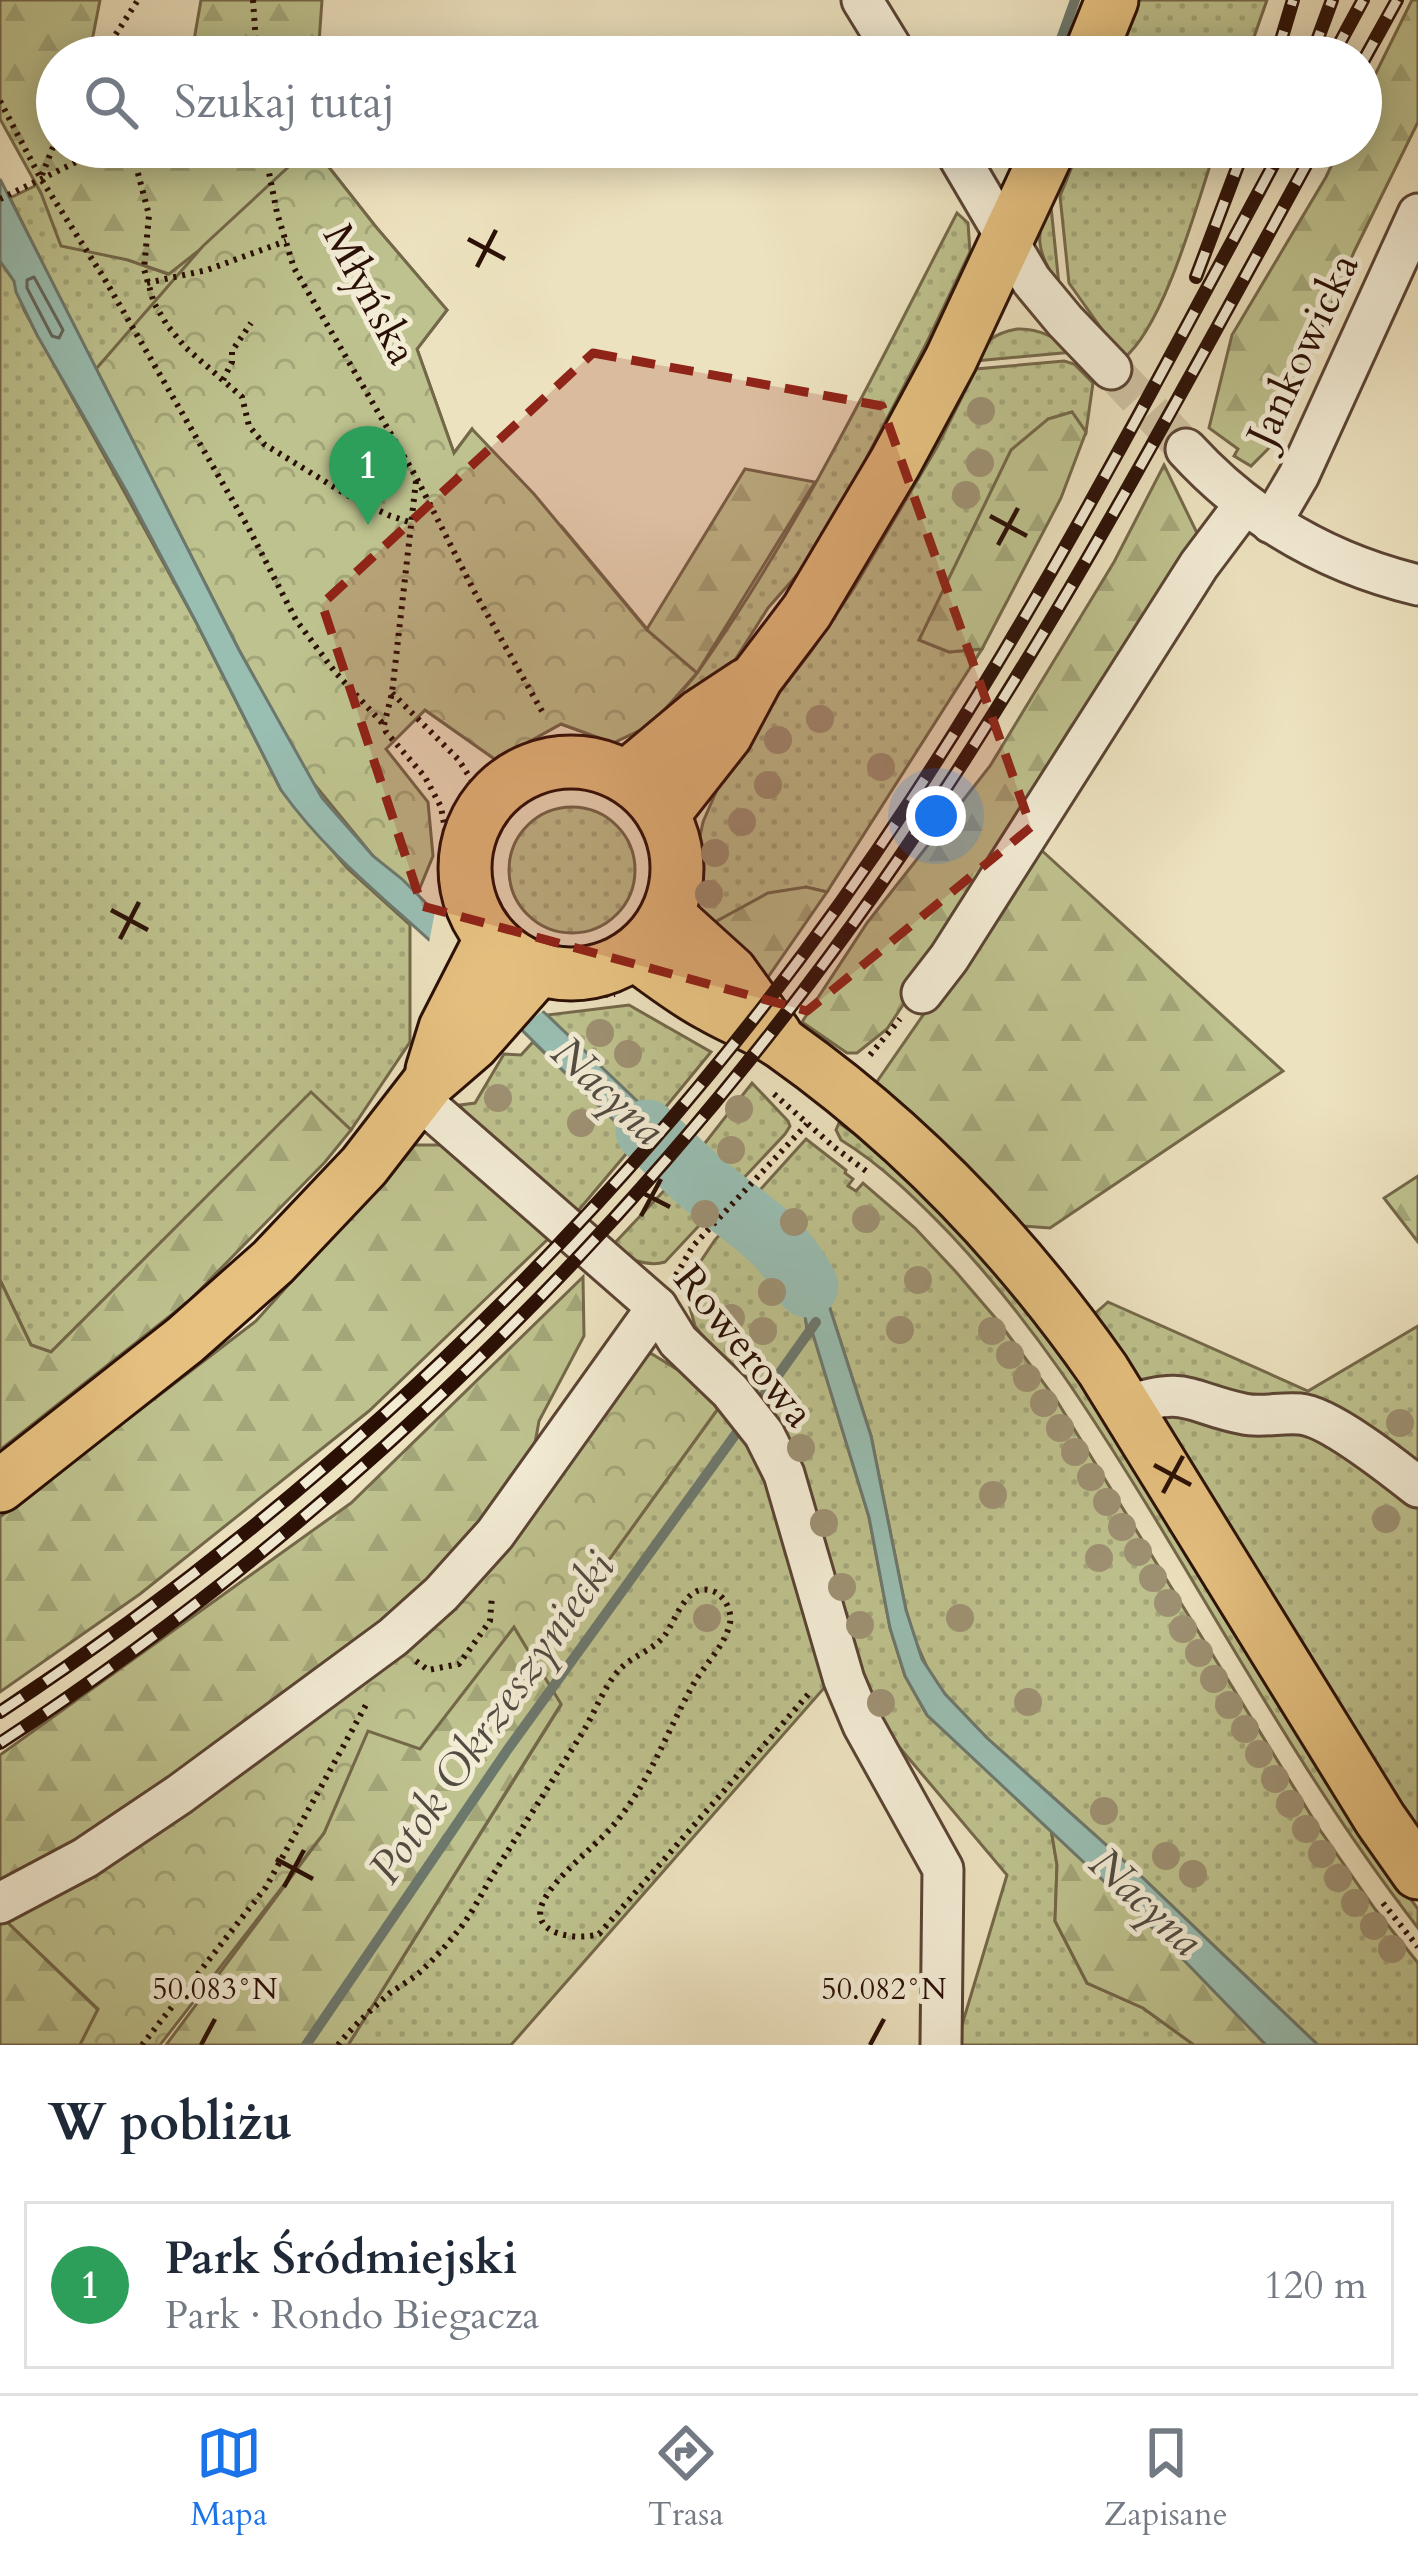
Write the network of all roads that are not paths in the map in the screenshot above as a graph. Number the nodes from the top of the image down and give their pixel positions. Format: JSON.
{"nodes":[{"id":1,"x":862,"y":0,"type":"edge"},
{"id":2,"x":1112,"y":0,"type":"edge"},
{"id":3,"x":884,"y":36,"type":"edge"},
{"id":4,"x":1097,"y":36,"type":"edge"},
{"id":5,"x":965,"y":168,"type":"edge"},
{"id":6,"x":1041,"y":168,"type":"edge"},
{"id":7,"x":1418,"y":214,"type":"edge"},
{"id":8,"x":1008,"y":240,"type":"junction"},
{"id":9,"x":1111,"y":369,"type":"tunnel mouth"},
{"id":10,"x":1186,"y":449,"type":"tunnel mouth"},
{"id":11,"x":1258,"y":514,"type":"junction"},
{"id":12,"x":1418,"y":585,"type":"edge"},
{"id":13,"x":758,"y":677,"type":"junction"},
{"id":14,"x":626,"y":777,"type":"junction"},
{"id":15,"x":663,"y":815,"type":"junction"},
{"id":16,"x":667,"y":914,"type":"junction"},
{"id":17,"x":471,"y":925,"type":"junction"},
{"id":18,"x":634,"y":954,"type":"junction"},
{"id":19,"x":539,"y":970,"type":"junction"},
{"id":20,"x":922,"y":993,"type":"road end"},
{"id":21,"x":459,"y":1036,"type":"junction"},
{"id":22,"x":779,"y":1041,"type":"junction"},
{"id":23,"x":423,"y":1090,"type":"junction"},
{"id":24,"x":657,"y":1307,"type":"junction"},
{"id":25,"x":1127,"y":1406,"type":"junction"},
{"id":26,"x":0,"y":1486,"type":"edge"},
{"id":27,"x":1418,"y":1487,"type":"edge"},
{"id":28,"x":1398,"y":1884,"type":"edge"},
{"id":29,"x":0,"y":1903,"type":"edge"},
{"id":30,"x":941,"y":2045,"type":"edge"}],
"edges":[{"from":1,"to":3,"type":"street"},
{"from":2,"to":4,"type":"main road"},
{"from":5,"to":8,"type":"street"},
{"from":6,"to":8,"type":"main road"},
{"from":7,"to":11,"type":"street","name":"Jankowicka"},
{"from":8,"to":9,"type":"street"},
{"from":8,"to":13,"type":"main road"},
{"from":10,"to":11,"type":"street","name":"Jankowicka"},
{"from":11,"to":12,"type":"street","name":"Jankowicka"},
{"from":11,"to":20,"type":"street"},
{"from":13,"to":14,"type":"main road"},
{"from":13,"to":15,"type":"main road"},
{"from":14,"to":15,"type":"main road"},
{"from":14,"to":17,"type":"main road"},
{"from":15,"to":16,"type":"main road"},
{"from":16,"to":18,"type":"main road"},
{"from":16,"to":22,"type":"main road"},
{"from":17,"to":19,"type":"main road"},
{"from":17,"to":21,"type":"main road"},
{"from":18,"to":19,"type":"main road"},
{"from":18,"to":22,"type":"main road"},
{"from":19,"to":21,"type":"main road"},
{"from":21,"to":23,"type":"main road"},
{"from":22,"to":25,"type":"main road"},
{"from":23,"to":24,"type":"street","name":"Rowerowa"},
{"from":23,"to":26,"type":"main road"},
{"from":24,"to":29,"type":"street"},
{"from":24,"to":30,"type":"street","name":"Rowerowa"},
{"from":25,"to":27,"type":"street"},
{"from":25,"to":28,"type":"main road"}]}
